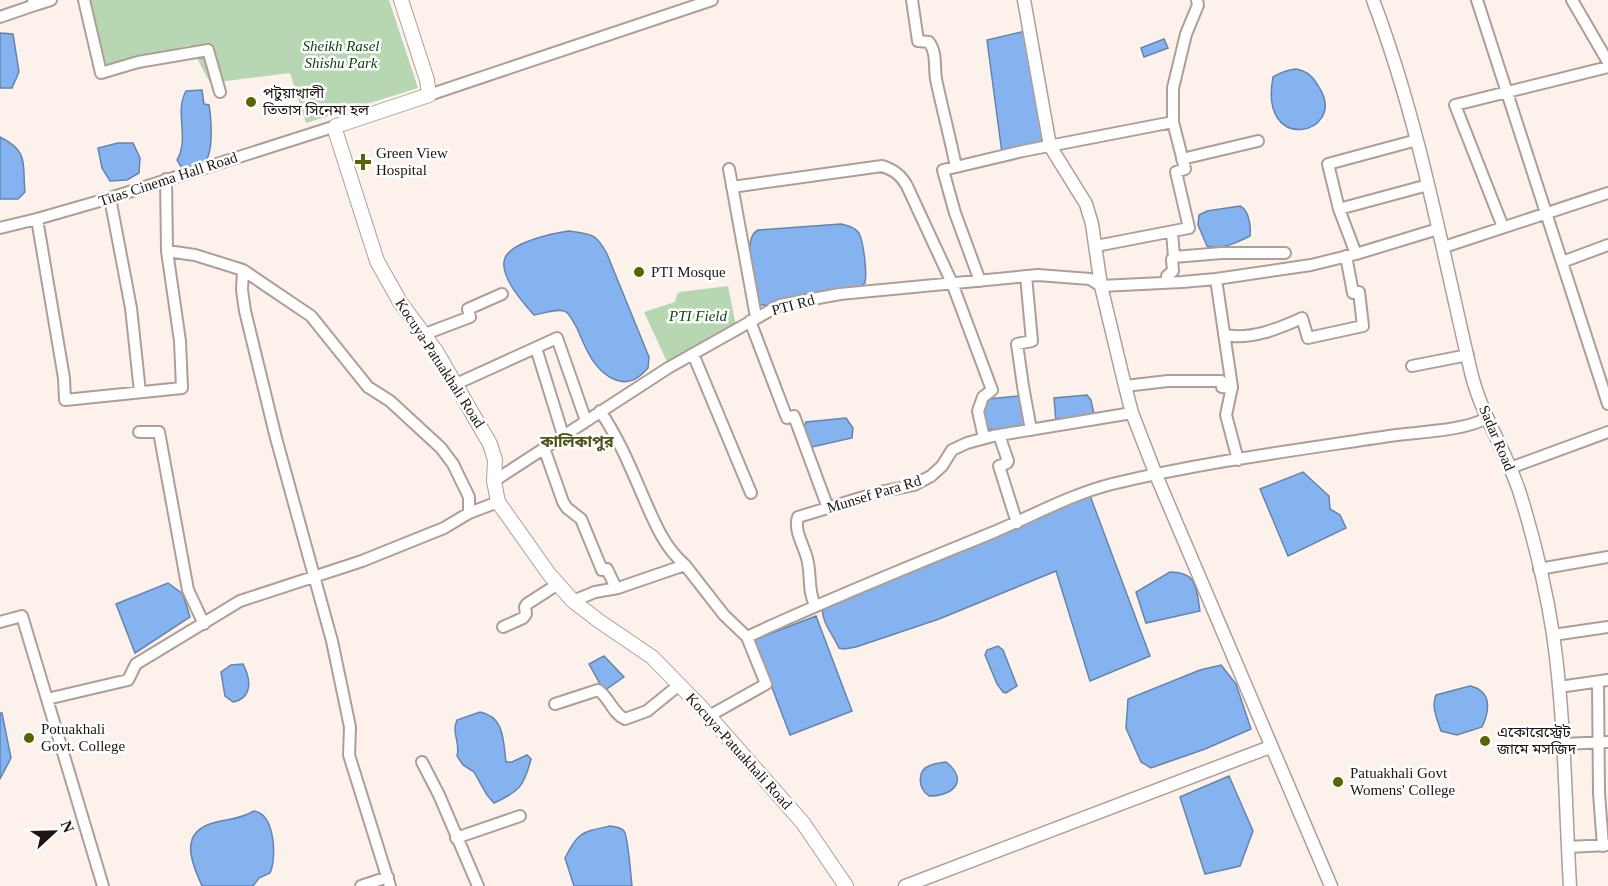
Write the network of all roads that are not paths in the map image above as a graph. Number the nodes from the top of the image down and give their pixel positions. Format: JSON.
{"nodes":[{"id":1,"x":51,"y":0,"type":"edge"},
{"id":2,"x":84,"y":0,"type":"edge"},
{"id":3,"x":401,"y":0,"type":"edge"},
{"id":4,"x":712,"y":0,"type":"edge"},
{"id":5,"x":912,"y":0,"type":"edge"},
{"id":6,"x":1024,"y":0,"type":"edge"},
{"id":7,"x":1197,"y":0,"type":"edge"},
{"id":8,"x":1372,"y":0,"type":"edge"},
{"id":9,"x":1478,"y":0,"type":"edge"},
{"id":10,"x":1572,"y":0,"type":"edge"},
{"id":11,"x":34,"y":2,"type":"edge"},
{"id":12,"x":1,"y":13,"type":"edge"},
{"id":13,"x":1608,"y":62,"type":"edge"},
{"id":14,"x":1608,"y":66,"type":"edge"},
{"id":15,"x":220,"y":92,"type":"dead end"},
{"id":16,"x":1506,"y":92,"type":"junction"},
{"id":17,"x":429,"y":95,"type":"junction"},
{"id":18,"x":1173,"y":122,"type":"junction"},
{"id":19,"x":336,"y":126,"type":"junction"},
{"id":20,"x":1417,"y":140,"type":"junction"},
{"id":21,"x":1258,"y":141,"type":"dead end"},
{"id":22,"x":1050,"y":146,"type":"junction"},
{"id":23,"x":1182,"y":159,"type":"junction"},
{"id":24,"x":956,"y":167,"type":"junction"},
{"id":25,"x":729,"y":169,"type":"dead end"},
{"id":26,"x":166,"y":179,"type":"junction"},
{"id":27,"x":1428,"y":185,"type":"junction"},
{"id":28,"x":732,"y":188,"type":"junction"},
{"id":29,"x":1608,"y":193,"type":"edge"},
{"id":30,"x":110,"y":198,"type":"junction"},
{"id":31,"x":1339,"y":210,"type":"junction"},
{"id":32,"x":1546,"y":213,"type":"junction"},
{"id":33,"x":37,"y":219,"type":"junction"},
{"id":34,"x":1503,"y":227,"type":"junction"},
{"id":35,"x":0,"y":228,"type":"edge"},
{"id":36,"x":1438,"y":229,"type":"junction"},
{"id":37,"x":1172,"y":231,"type":"junction"},
{"id":38,"x":1608,"y":245,"type":"edge"},
{"id":39,"x":1096,"y":246,"type":"junction"},
{"id":40,"x":1444,"y":247,"type":"junction"},
{"id":41,"x":166,"y":251,"type":"junction"},
{"id":42,"x":1285,"y":253,"type":"dead end"},
{"id":43,"x":1351,"y":255,"type":"junction"},
{"id":44,"x":1174,"y":257,"type":"junction"},
{"id":45,"x":1562,"y":262,"type":"junction"},
{"id":46,"x":243,"y":270,"type":"junction"},
{"id":47,"x":1026,"y":276,"type":"junction"},
{"id":48,"x":1216,"y":279,"type":"junction"},
{"id":49,"x":980,"y":281,"type":"junction"},
{"id":50,"x":952,"y":283,"type":"junction"},
{"id":51,"x":1167,"y":283,"type":"junction"},
{"id":52,"x":1101,"y":286,"type":"junction"},
{"id":53,"x":502,"y":294,"type":"dead end"},
{"id":54,"x":753,"y":319,"type":"junction"},
{"id":55,"x":425,"y":334,"type":"junction"},
{"id":56,"x":1224,"y":334,"type":"junction"},
{"id":57,"x":536,"y":348,"type":"junction"},
{"id":58,"x":693,"y":354,"type":"junction"},
{"id":59,"x":1468,"y":355,"type":"junction"},
{"id":60,"x":1412,"y":366,"type":"dead end"},
{"id":61,"x":456,"y":384,"type":"junction"},
{"id":62,"x":1125,"y":386,"type":"junction"},
{"id":63,"x":1232,"y":388,"type":"junction"},
{"id":64,"x":140,"y":393,"type":"junction"},
{"id":65,"x":1608,"y":404,"type":"edge"},
{"id":66,"x":600,"y":411,"type":"junction"},
{"id":67,"x":1132,"y":412,"type":"junction"},
{"id":68,"x":1486,"y":417,"type":"junction"},
{"id":69,"x":586,"y":421,"type":"junction"},
{"id":70,"x":1031,"y":430,"type":"junction"},
{"id":71,"x":139,"y":432,"type":"dead end"},
{"id":72,"x":1608,"y":432,"type":"edge"},
{"id":73,"x":563,"y":435,"type":"junction"},
{"id":74,"x":999,"y":435,"type":"junction"},
{"id":75,"x":984,"y":438,"type":"junction"},
{"id":76,"x":544,"y":448,"type":"junction"},
{"id":77,"x":1238,"y":460,"type":"junction"},
{"id":78,"x":1510,"y":468,"type":"junction"},
{"id":79,"x":1156,"y":475,"type":"junction"},
{"id":80,"x":494,"y":481,"type":"junction"},
{"id":81,"x":751,"y":493,"type":"dead end"},
{"id":82,"x":498,"y":502,"type":"junction"},
{"id":83,"x":828,"y":508,"type":"junction"},
{"id":84,"x":469,"y":513,"type":"junction"},
{"id":85,"x":1017,"y":523,"type":"junction"},
{"id":86,"x":1608,"y":557,"type":"edge"},
{"id":87,"x":685,"y":565,"type":"junction"},
{"id":88,"x":1539,"y":569,"type":"junction"},
{"id":89,"x":314,"y":577,"type":"junction"},
{"id":90,"x":558,"y":584,"type":"junction"},
{"id":91,"x":616,"y":588,"type":"junction"},
{"id":92,"x":573,"y":601,"type":"junction"},
{"id":93,"x":815,"y":605,"type":"junction"},
{"id":94,"x":0,"y":622,"type":"edge"},
{"id":95,"x":204,"y":624,"type":"junction"},
{"id":96,"x":502,"y":627,"type":"dead end"},
{"id":97,"x":1608,"y":627,"type":"edge"},
{"id":98,"x":1553,"y":634,"type":"junction"},
{"id":99,"x":747,"y":637,"type":"junction"},
{"id":100,"x":1603,"y":681,"type":"edge"},
{"id":101,"x":680,"y":685,"type":"junction"},
{"id":102,"x":1559,"y":687,"type":"junction"},
{"id":103,"x":47,"y":699,"type":"junction"},
{"id":104,"x":555,"y":704,"type":"dead end"},
{"id":105,"x":708,"y":716,"type":"junction"},
{"id":106,"x":1603,"y":743,"type":"edge"},
{"id":107,"x":1562,"y":744,"type":"junction"},
{"id":108,"x":1270,"y":747,"type":"junction"},
{"id":109,"x":422,"y":762,"type":"dead end"},
{"id":110,"x":520,"y":816,"type":"dead end"},
{"id":111,"x":456,"y":838,"type":"junction"},
{"id":112,"x":1605,"y":846,"type":"edge"},
{"id":113,"x":1568,"y":847,"type":"junction"},
{"id":114,"x":389,"y":882,"type":"edge"},
{"id":115,"x":103,"y":886,"type":"edge"},
{"id":116,"x":361,"y":886,"type":"edge"},
{"id":117,"x":477,"y":886,"type":"edge"},
{"id":118,"x":846,"y":886,"type":"edge"},
{"id":119,"x":905,"y":886,"type":"edge"},
{"id":120,"x":1331,"y":886,"type":"edge"},
{"id":121,"x":1570,"y":886,"type":"edge"}],
"edges":[{"from":1,"to":11,"type":"street"},
{"from":2,"to":15,"type":"street"},
{"from":3,"to":17,"type":"main road"},
{"from":4,"to":17,"type":"street"},
{"from":5,"to":24,"type":"street"},
{"from":6,"to":22,"type":"street"},
{"from":7,"to":18,"type":"street"},
{"from":8,"to":20,"type":"street","name":"Sadar Road"},
{"from":9,"to":16,"type":"street"},
{"from":10,"to":13,"type":"street"},
{"from":11,"to":12,"type":"street"},
{"from":14,"to":16,"type":"street"},
{"from":16,"to":32,"type":"street"},
{"from":16,"to":34,"type":"street"},
{"from":17,"to":19,"type":"main road"},
{"from":18,"to":22,"type":"street"},
{"from":18,"to":23,"type":"street"},
{"from":19,"to":26,"type":"street","name":"Titas Cinema Hall Road"},
{"from":19,"to":55,"type":"main road","name":"Kocuya-Patuakhali Road"},
{"from":20,"to":27,"type":"street","name":"Sadar Road"},
{"from":20,"to":31,"type":"street"},
{"from":21,"to":23,"type":"street"},
{"from":22,"to":24,"type":"street"},
{"from":22,"to":39,"type":"street"},
{"from":23,"to":37,"type":"street"},
{"from":24,"to":49,"type":"street"},
{"from":25,"to":28,"type":"street"},
{"from":26,"to":30,"type":"street","name":"Titas Cinema Hall Road"},
{"from":26,"to":41,"type":"street"},
{"from":27,"to":31,"type":"street"},
{"from":27,"to":36,"type":"street","name":"Sadar Road"},
{"from":28,"to":50,"type":"street"},
{"from":28,"to":54,"type":"street"},
{"from":29,"to":32,"type":"street"},
{"from":30,"to":33,"type":"street","name":"Titas Cinema Hall Road"},
{"from":30,"to":64,"type":"street"},
{"from":31,"to":43,"type":"street"},
{"from":32,"to":34,"type":"street"},
{"from":32,"to":45,"type":"street"},
{"from":33,"to":35,"type":"street","name":"Titas Cinema Hall Road"},
{"from":33,"to":64,"type":"street"},
{"from":34,"to":40,"type":"street"},
{"from":36,"to":40,"type":"street","name":"Sadar Road"},
{"from":36,"to":43,"type":"street"},
{"from":37,"to":39,"type":"street"},
{"from":37,"to":44,"type":"street"},
{"from":38,"to":45,"type":"street"},
{"from":39,"to":52,"type":"street"},
{"from":40,"to":59,"type":"street","name":"Sadar Road"},
{"from":41,"to":46,"type":"street"},
{"from":41,"to":64,"type":"street"},
{"from":42,"to":44,"type":"street"},
{"from":43,"to":48,"type":"street"},
{"from":43,"to":56,"type":"street"},
{"from":44,"to":51,"type":"street"},
{"from":45,"to":65,"type":"street"},
{"from":46,"to":84,"type":"street"},
{"from":46,"to":89,"type":"street"},
{"from":47,"to":49,"type":"street","name":"PTI Rd"},
{"from":47,"to":52,"type":"street","name":"PTI Rd"},
{"from":47,"to":70,"type":"street"},
{"from":48,"to":51,"type":"street"},
{"from":48,"to":56,"type":"street"},
{"from":49,"to":50,"type":"street","name":"PTI Rd"},
{"from":50,"to":54,"type":"street","name":"PTI Rd"},
{"from":50,"to":75,"type":"street"},
{"from":51,"to":52,"type":"street"},
{"from":52,"to":62,"type":"street"},
{"from":53,"to":55,"type":"street"},
{"from":54,"to":58,"type":"street","name":"PTI Rd"},
{"from":54,"to":83,"type":"street"},
{"from":55,"to":61,"type":"main road","name":"Kocuya-Patuakhali Road"},
{"from":56,"to":63,"type":"street"},
{"from":57,"to":61,"type":"street"},
{"from":57,"to":69,"type":"street"},
{"from":57,"to":73,"type":"street"},
{"from":58,"to":66,"type":"street","name":"PTI Rd"},
{"from":58,"to":81,"type":"street"},
{"from":59,"to":60,"type":"street"},
{"from":59,"to":68,"type":"street","name":"Sadar Road"},
{"from":61,"to":80,"type":"main road","name":"Kocuya-Patuakhali Road"},
{"from":62,"to":63,"type":"street"},
{"from":62,"to":67,"type":"street"},
{"from":63,"to":77,"type":"street"},
{"from":66,"to":69,"type":"street","name":"PTI Rd"},
{"from":66,"to":87,"type":"street"},
{"from":67,"to":70,"type":"street","name":"Munsef Para Rd"},
{"from":67,"to":79,"type":"street"},
{"from":68,"to":77,"type":"street"},
{"from":68,"to":78,"type":"street","name":"Sadar Road"},
{"from":69,"to":73,"type":"street","name":"PTI Rd"},
{"from":70,"to":74,"type":"street","name":"Munsef Para Rd"},
{"from":71,"to":95,"type":"street"},
{"from":72,"to":78,"type":"street"},
{"from":73,"to":76,"type":"street","name":"PTI Rd"},
{"from":74,"to":75,"type":"street","name":"Munsef Para Rd"},
{"from":74,"to":85,"type":"street"},
{"from":75,"to":83,"type":"street","name":"Munsef Para Rd"},
{"from":76,"to":80,"type":"street","name":"PTI Rd"},
{"from":76,"to":91,"type":"street"},
{"from":77,"to":79,"type":"street"},
{"from":78,"to":88,"type":"street","name":"Sadar Road"},
{"from":79,"to":85,"type":"street"},
{"from":79,"to":108,"type":"street"},
{"from":80,"to":82,"type":"main road","name":"Kocuya-Patuakhali Road"},
{"from":82,"to":84,"type":"street"},
{"from":82,"to":90,"type":"main road","name":"Kocuya-Patuakhali Road"},
{"from":83,"to":93,"type":"street","name":"Munsef Para Rd"},
{"from":84,"to":89,"type":"street"},
{"from":85,"to":93,"type":"street"},
{"from":86,"to":88,"type":"street"},
{"from":87,"to":91,"type":"street"},
{"from":87,"to":99,"type":"street"},
{"from":88,"to":98,"type":"street","name":"Sadar Road"},
{"from":89,"to":95,"type":"street"},
{"from":89,"to":114,"type":"street"},
{"from":90,"to":92,"type":"main road","name":"Kocuya-Patuakhali Road"},
{"from":90,"to":96,"type":"street"},
{"from":91,"to":92,"type":"street"},
{"from":92,"to":101,"type":"main road","name":"Kocuya-Patuakhali Road"},
{"from":93,"to":99,"type":"street"},
{"from":94,"to":103,"type":"street"},
{"from":95,"to":103,"type":"street"},
{"from":97,"to":98,"type":"street"},
{"from":98,"to":102,"type":"street","name":"Sadar Road"},
{"from":99,"to":105,"type":"street"},
{"from":100,"to":102,"type":"street"},
{"from":100,"to":106,"type":"street"},
{"from":101,"to":104,"type":"street"},
{"from":101,"to":105,"type":"main road","name":"Kocuya-Patuakhali Road"},
{"from":102,"to":107,"type":"street","name":"Sadar Road"},
{"from":103,"to":115,"type":"street"},
{"from":105,"to":118,"type":"main road","name":"Kocuya-Patuakhali Road"},
{"from":106,"to":107,"type":"street"},
{"from":106,"to":112,"type":"street"},
{"from":107,"to":113,"type":"street","name":"Sadar Road"},
{"from":108,"to":119,"type":"street"},
{"from":108,"to":120,"type":"street"},
{"from":109,"to":111,"type":"street"},
{"from":110,"to":111,"type":"street"},
{"from":111,"to":117,"type":"street"},
{"from":112,"to":113,"type":"street"},
{"from":113,"to":121,"type":"street","name":"Sadar Road"},
{"from":114,"to":116,"type":"street"}]}
